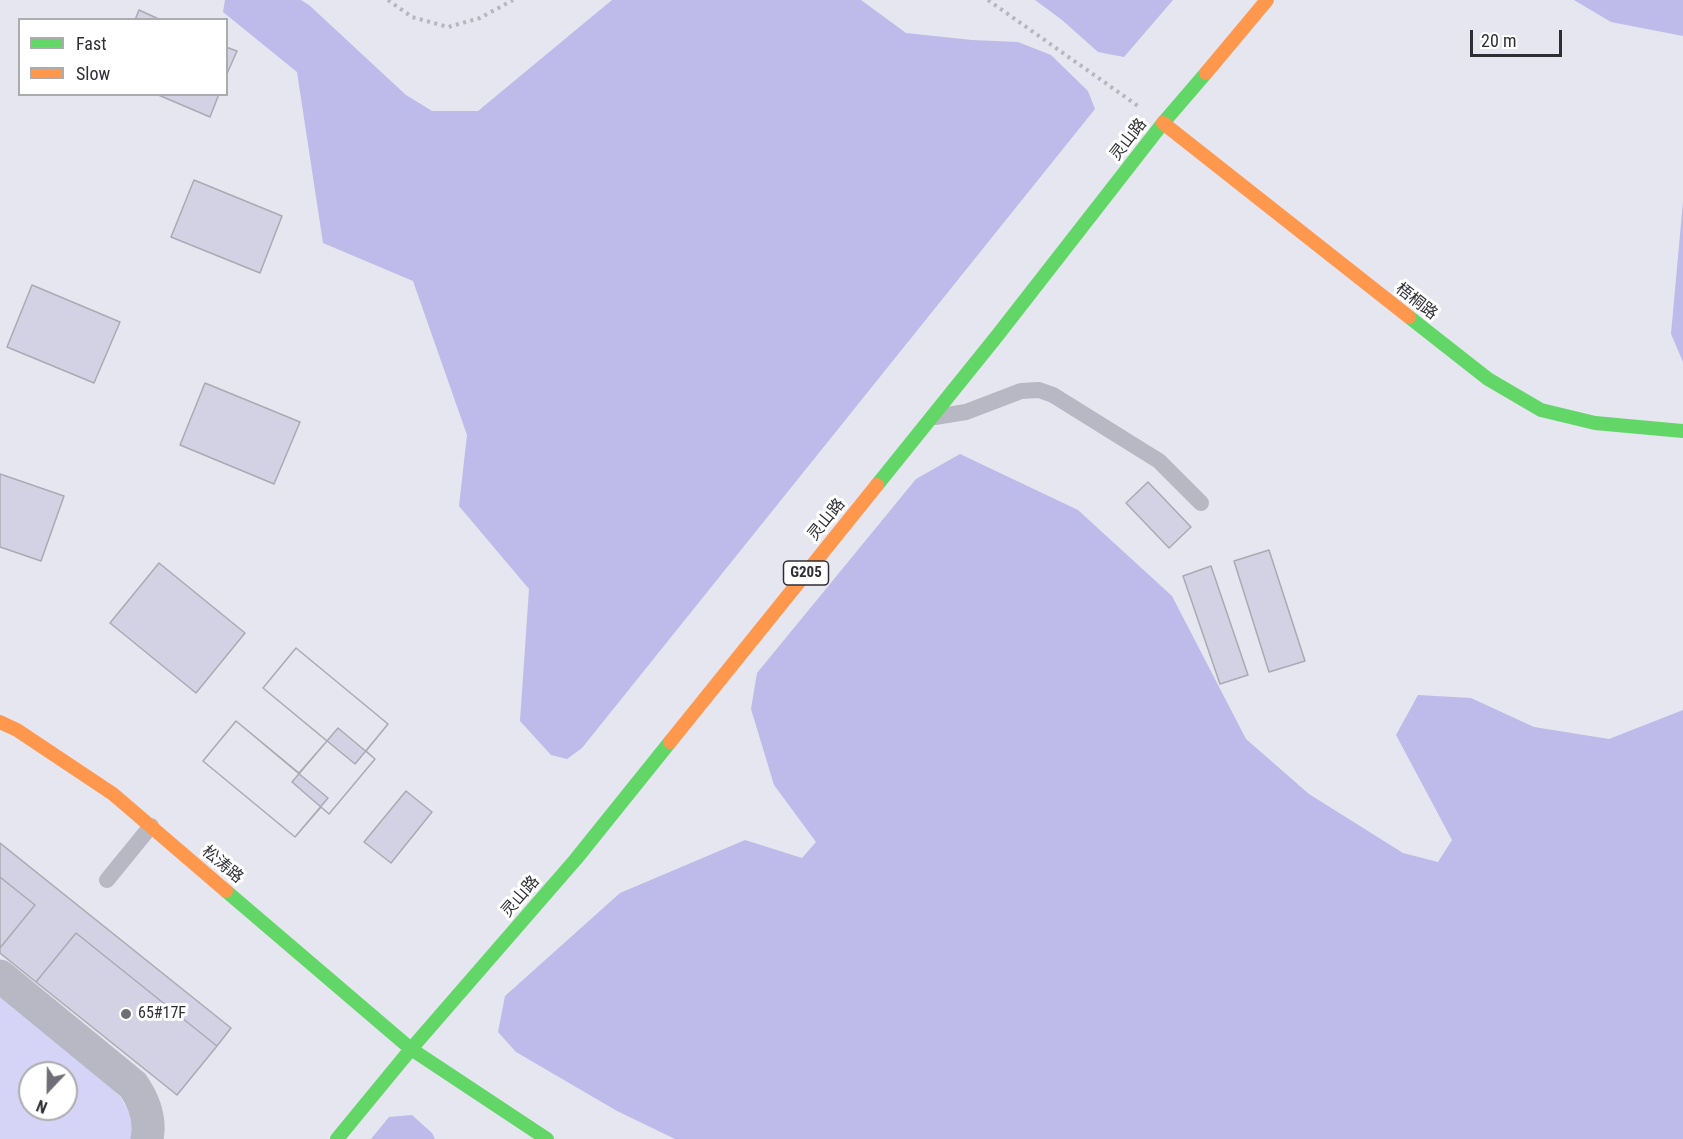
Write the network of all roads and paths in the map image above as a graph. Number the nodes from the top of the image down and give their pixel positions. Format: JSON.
{"nodes":[{"id":1,"x":388,"y":0,"type":"edge"},
{"id":2,"x":513,"y":0,"type":"edge"},
{"id":3,"x":988,"y":0,"type":"edge"},
{"id":4,"x":1267,"y":0,"type":"edge"},
{"id":5,"x":1163,"y":123,"type":"junction"},
{"id":6,"x":931,"y":418,"type":"junction"},
{"id":7,"x":1683,"y":431,"type":"edge"},
{"id":8,"x":1201,"y":503,"type":"dead end"},
{"id":9,"x":0,"y":722,"type":"edge"},
{"id":10,"x":151,"y":826,"type":"junction"},
{"id":11,"x":107,"y":880,"type":"dead end"},
{"id":12,"x":0,"y":976,"type":"edge"},
{"id":13,"x":411,"y":1049,"type":"junction"},
{"id":14,"x":147,"y":1139,"type":"edge"},
{"id":15,"x":337,"y":1139,"type":"edge"},
{"id":16,"x":548,"y":1139,"type":"edge"}],
"edges":[{"from":1,"to":2,"type":"path"},
{"from":3,"to":5,"type":"path"},
{"from":4,"to":5,"type":"main road","name":"灵山路","number":"G205"},
{"from":5,"to":6,"type":"main road","name":"灵山路","number":"G205"},
{"from":5,"to":7,"type":"main road","name":"梧桐路"},
{"from":6,"to":8,"type":"lane"},
{"from":6,"to":13,"type":"main road","name":"灵山路","number":"G205"},
{"from":9,"to":10,"type":"main road","name":"松涛路"},
{"from":10,"to":11,"type":"lane"},
{"from":10,"to":13,"type":"main road","name":"松涛路"},
{"from":12,"to":14,"type":"street"},
{"from":13,"to":15,"type":"main road","name":"灵山路","number":"G205"},
{"from":13,"to":16,"type":"main road","name":"松涛路"}]}
